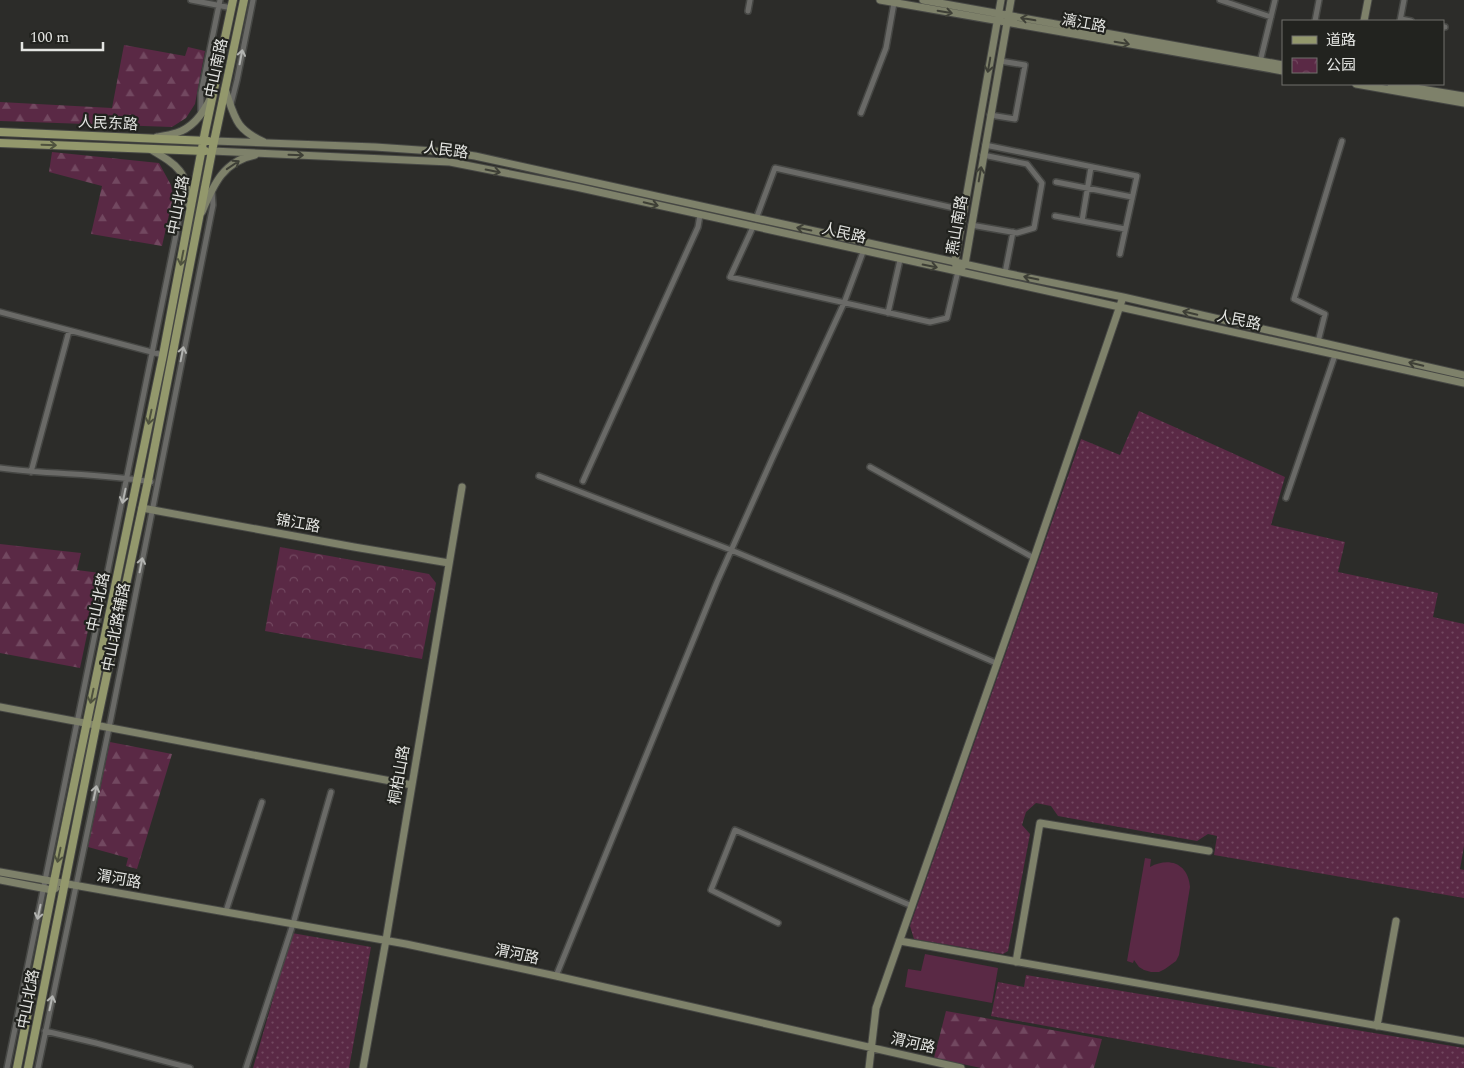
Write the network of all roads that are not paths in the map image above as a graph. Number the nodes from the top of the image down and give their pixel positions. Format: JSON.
{"nodes":[{"id":1,"x":192,"y":0,"type":"edge"},
{"id":2,"x":244,"y":0,"type":"edge"},
{"id":3,"x":253,"y":0,"type":"edge"},
{"id":4,"x":750,"y":0,"type":"edge"},
{"id":5,"x":880,"y":0,"type":"edge"},
{"id":6,"x":923,"y":0,"type":"edge"},
{"id":7,"x":1000,"y":0,"type":"edge"},
{"id":8,"x":1011,"y":0,"type":"edge"},
{"id":9,"x":1220,"y":0,"type":"edge"},
{"id":10,"x":1275,"y":0,"type":"edge"},
{"id":11,"x":1319,"y":0,"type":"edge"},
{"id":12,"x":1368,"y":0,"type":"edge"},
{"id":13,"x":1404,"y":0,"type":"edge"},
{"id":14,"x":894,"y":2,"type":"junction"},
{"id":15,"x":219,"y":3,"type":"edge"},
{"id":16,"x":233,"y":4,"type":"edge"},
{"id":17,"x":246,"y":11,"type":"junction"},
{"id":18,"x":748,"y":11,"type":"dead end"},
{"id":19,"x":997,"y":17,"type":"junction"},
{"id":20,"x":1271,"y":17,"type":"junction"},
{"id":21,"x":1007,"y":19,"type":"junction"},
{"id":22,"x":1315,"y":20,"type":"edge"},
{"id":23,"x":1364,"y":20,"type":"edge"},
{"id":24,"x":1400,"y":20,"type":"edge"},
{"id":25,"x":1000,"y":61,"type":"junction"},
{"id":26,"x":1260,"y":64,"type":"junction"},
{"id":27,"x":1282,"y":65,"type":"edge"},
{"id":28,"x":1282,"y":71,"type":"edge"},
{"id":29,"x":1362,"y":85,"type":"edge"},
{"id":30,"x":1397,"y":85,"type":"edge"},
{"id":31,"x":216,"y":87,"type":"junction"},
{"id":32,"x":225,"y":89,"type":"junction"},
{"id":33,"x":1464,"y":96,"type":"edge"},
{"id":34,"x":1464,"y":103,"type":"edge"},
{"id":35,"x":230,"y":105,"type":"junction"},
{"id":36,"x":861,"y":113,"type":"dead end"},
{"id":37,"x":201,"y":115,"type":"junction"},
{"id":38,"x":990,"y":118,"type":"junction"},
{"id":39,"x":979,"y":119,"type":"junction"},
{"id":40,"x":0,"y":132,"type":"edge"},
{"id":41,"x":152,"y":139,"type":"junction"},
{"id":42,"x":204,"y":141,"type":"junction"},
{"id":43,"x":1342,"y":141,"type":"dead end"},
{"id":44,"x":214,"y":142,"type":"junction"},
{"id":45,"x":0,"y":143,"type":"edge"},
{"id":46,"x":267,"y":143,"type":"junction"},
{"id":47,"x":985,"y":145,"type":"junction"},
{"id":48,"x":150,"y":148,"type":"junction"},
{"id":49,"x":202,"y":151,"type":"junction"},
{"id":50,"x":212,"y":152,"type":"junction"},
{"id":51,"x":265,"y":154,"type":"junction"},
{"id":52,"x":984,"y":155,"type":"junction"},
{"id":53,"x":1092,"y":167,"type":"junction"},
{"id":54,"x":1056,"y":182,"type":"dead end"},
{"id":55,"x":1088,"y":188,"type":"junction"},
{"id":56,"x":212,"y":189,"type":"junction"},
{"id":57,"x":189,"y":192,"type":"junction"},
{"id":58,"x":1132,"y":197,"type":"junction"},
{"id":59,"x":963,"y":210,"type":"junction"},
{"id":60,"x":700,"y":215,"type":"junction"},
{"id":61,"x":190,"y":216,"type":"junction"},
{"id":62,"x":1055,"y":216,"type":"dead end"},
{"id":63,"x":756,"y":219,"type":"junction"},
{"id":64,"x":199,"y":220,"type":"junction"},
{"id":65,"x":1082,"y":221,"type":"junction"},
{"id":66,"x":972,"y":225,"type":"junction"},
{"id":67,"x":753,"y":227,"type":"junction"},
{"id":68,"x":1125,"y":230,"type":"junction"},
{"id":69,"x":1013,"y":232,"type":"junction"},
{"id":70,"x":863,"y":252,"type":"junction"},
{"id":71,"x":1120,"y":254,"type":"dead end"},
{"id":72,"x":900,"y":260,"type":"junction"},
{"id":73,"x":955,"y":262,"type":"junction"},
{"id":74,"x":965,"y":264,"type":"junction"},
{"id":75,"x":958,"y":271,"type":"junction"},
{"id":76,"x":1005,"y":273,"type":"junction"},
{"id":77,"x":1123,"y":297,"type":"junction"},
{"id":78,"x":844,"y":303,"type":"junction"},
{"id":79,"x":1120,"y":308,"type":"junction"},
{"id":80,"x":0,"y":312,"type":"edge"},
{"id":81,"x":888,"y":313,"type":"junction"},
{"id":82,"x":69,"y":331,"type":"junction"},
{"id":83,"x":1318,"y":342,"type":"junction"},
{"id":84,"x":153,"y":353,"type":"junction"},
{"id":85,"x":163,"y":355,"type":"junction"},
{"id":86,"x":1335,"y":355,"type":"junction"},
{"id":87,"x":1464,"y":374,"type":"edge"},
{"id":88,"x":1464,"y":383,"type":"edge"},
{"id":89,"x":870,"y":467,"type":"dead end"},
{"id":90,"x":0,"y":468,"type":"edge"},
{"id":91,"x":30,"y":472,"type":"junction"},
{"id":92,"x":539,"y":476,"type":"dead end"},
{"id":93,"x":128,"y":478,"type":"junction"},
{"id":94,"x":137,"y":479,"type":"junction"},
{"id":95,"x":583,"y":481,"type":"dead end"},
{"id":96,"x":152,"y":482,"type":"junction"},
{"id":97,"x":462,"y":487,"type":"dead end"},
{"id":98,"x":1286,"y":498,"type":"dead end"},
{"id":99,"x":142,"y":508,"type":"junction"},
{"id":100,"x":151,"y":510,"type":"junction"},
{"id":101,"x":732,"y":550,"type":"junction"},
{"id":102,"x":1034,"y":558,"type":"junction"},
{"id":103,"x":449,"y":563,"type":"junction"},
{"id":104,"x":996,"y":663,"type":"junction"},
{"id":105,"x":0,"y":707,"type":"edge"},
{"id":106,"x":78,"y":722,"type":"junction"},
{"id":107,"x":86,"y":724,"type":"junction"},
{"id":108,"x":96,"y":726,"type":"junction"},
{"id":109,"x":109,"y":728,"type":"junction"},
{"id":110,"x":412,"y":785,"type":"junction"},
{"id":111,"x":331,"y":792,"type":"dead end"},
{"id":112,"x":262,"y":802,"type":"dead end"},
{"id":113,"x":1209,"y":851,"type":"dead end"},
{"id":114,"x":0,"y":872,"type":"edge"},
{"id":115,"x":0,"y":880,"type":"edge"},
{"id":116,"x":50,"y":881,"type":"junction"},
{"id":117,"x":65,"y":883,"type":"junction"},
{"id":118,"x":76,"y":885,"type":"junction"},
{"id":119,"x":44,"y":888,"type":"junction"},
{"id":120,"x":52,"y":890,"type":"junction"},
{"id":121,"x":912,"y":906,"type":"junction"},
{"id":122,"x":226,"y":911,"type":"junction"},
{"id":123,"x":1396,"y":921,"type":"dead end"},
{"id":124,"x":778,"y":923,"type":"dead end"},
{"id":125,"x":293,"y":924,"type":"junction"},
{"id":126,"x":386,"y":940,"type":"junction"},
{"id":127,"x":900,"y":941,"type":"junction"},
{"id":128,"x":1016,"y":962,"type":"junction"},
{"id":129,"x":556,"y":976,"type":"junction"},
{"id":130,"x":1377,"y":1026,"type":"junction"},
{"id":131,"x":46,"y":1031,"type":"junction"},
{"id":132,"x":1464,"y":1041,"type":"edge"},
{"id":133,"x":871,"y":1048,"type":"junction"},
{"id":134,"x":7,"y":1068,"type":"edge"},
{"id":135,"x":17,"y":1068,"type":"edge"},
{"id":136,"x":28,"y":1068,"type":"edge"},
{"id":137,"x":38,"y":1068,"type":"edge"},
{"id":138,"x":190,"y":1068,"type":"edge"},
{"id":139,"x":246,"y":1068,"type":"edge"},
{"id":140,"x":363,"y":1068,"type":"edge"},
{"id":141,"x":869,"y":1068,"type":"edge"},
{"id":142,"x":961,"y":1068,"type":"edge"}],
"edges":[{"from":1,"to":15,"type":"street"},
{"from":2,"to":17,"type":"main road","name":"中山南路"},
{"from":3,"to":17,"type":"street"},
{"from":4,"to":18,"type":"street"},
{"from":5,"to":14,"type":"street","name":"漓江路"},
{"from":6,"to":19,"type":"street","name":"漓江路"},
{"from":7,"to":19,"type":"street","name":"燕山南路"},
{"from":8,"to":21,"type":"street","name":"燕山南路"},
{"from":9,"to":20,"type":"street"},
{"from":10,"to":20,"type":"street"},
{"from":11,"to":22,"type":"street"},
{"from":12,"to":23,"type":"street"},
{"from":13,"to":24,"type":"street"},
{"from":14,"to":19,"type":"street","name":"漓江路","one_way":true},
{"from":14,"to":36,"type":"street"},
{"from":15,"to":16,"type":"street"},
{"from":15,"to":37,"type":"street"},
{"from":16,"to":17,"type":"main road"},
{"from":16,"to":31,"type":"main road","name":"中山南路"},
{"from":17,"to":32,"type":"main road","name":"中山南路"},
{"from":35,"to":17,"type":"street","one_way":true},
{"from":19,"to":21,"type":"street","name":"漓江路"},
{"from":19,"to":39,"type":"street","name":"燕山南路","one_way":true},
{"from":20,"to":26,"type":"street"},
{"from":21,"to":25,"type":"street","name":"燕山南路"},
{"from":21,"to":26,"type":"street","name":"漓江路"},
{"from":25,"to":38,"type":"street","name":"燕山南路"},
{"from":25,"to":38,"type":"street"},
{"from":26,"to":27,"type":"street","name":"漓江路"},
{"from":26,"to":28,"type":"street","name":"漓江路"},
{"from":29,"to":34,"type":"street"},
{"from":30,"to":33,"type":"street"},
{"from":31,"to":37,"type":"street"},
{"from":31,"to":42,"type":"main road","name":"中山南路"},
{"from":32,"to":35,"type":"street"},
{"from":32,"to":44,"type":"main road","name":"中山南路"},
{"from":35,"to":46,"type":"street"},
{"from":37,"to":41,"type":"street"},
{"from":38,"to":39,"type":"street"},
{"from":38,"to":47,"type":"street","name":"燕山南路"},
{"from":39,"to":59,"type":"street","name":"燕山南路"},
{"from":40,"to":41,"type":"main road","name":"人民东路"},
{"from":41,"to":42,"type":"main road","name":"人民东路"},
{"from":42,"to":44,"type":"main road","name":"人民东路"},
{"from":42,"to":49,"type":"main road","name":"中山北路"},
{"from":43,"to":83,"type":"street"},
{"from":44,"to":46,"type":"street","name":"人民路"},
{"from":44,"to":50,"type":"main road","name":"中山北路"},
{"from":45,"to":48,"type":"main road","name":"人民东路","one_way":true},
{"from":46,"to":63,"type":"street","name":"人民路"},
{"from":47,"to":52,"type":"street","name":"燕山南路"},
{"from":47,"to":53,"type":"street"},
{"from":48,"to":49,"type":"main road","name":"人民东路"},
{"from":48,"to":57,"type":"street"},
{"from":49,"to":50,"type":"main road","name":"人民东路"},
{"from":49,"to":61,"type":"main road","name":"中山北路"},
{"from":50,"to":51,"type":"street","name":"人民路"},
{"from":50,"to":64,"type":"main road","name":"中山北路"},
{"from":56,"to":51,"type":"street","one_way":true},
{"from":51,"to":60,"type":"street","name":"人民路","one_way":true},
{"from":66,"to":52,"type":"street","name":"燕山南路","one_way":true},
{"from":52,"to":69,"type":"street"},
{"from":53,"to":55,"type":"street"},
{"from":53,"to":58,"type":"street"},
{"from":54,"to":55,"type":"street"},
{"from":55,"to":58,"type":"street"},
{"from":55,"to":65,"type":"street"},
{"from":56,"to":64,"type":"street"},
{"from":96,"to":56,"type":"street","name":"中山北路辅路","one_way":true},
{"from":57,"to":61,"type":"street"},
{"from":57,"to":84,"type":"street","name":"中山北路辅路"},
{"from":58,"to":68,"type":"street"},
{"from":59,"to":63,"type":"street"},
{"from":59,"to":73,"type":"street","name":"燕山南路"},
{"from":60,"to":67,"type":"street","name":"人民路"},
{"from":60,"to":95,"type":"street"},
{"from":61,"to":85,"type":"main road","name":"中山北路","one_way":true},
{"from":62,"to":65,"type":"street"},
{"from":73,"to":63,"type":"street","name":"人民路","one_way":true},
{"from":64,"to":96,"type":"main road","name":"中山北路"},
{"from":65,"to":68,"type":"street"},
{"from":66,"to":69,"type":"street"},
{"from":66,"to":74,"type":"street","name":"燕山南路"},
{"from":67,"to":70,"type":"street","name":"人民路"},
{"from":67,"to":78,"type":"street"},
{"from":68,"to":71,"type":"street"},
{"from":69,"to":76,"type":"street"},
{"from":70,"to":72,"type":"street","name":"人民路"},
{"from":70,"to":78,"type":"street"},
{"from":72,"to":75,"type":"street","name":"人民路","one_way":true},
{"from":72,"to":81,"type":"street"},
{"from":73,"to":74,"type":"street","name":"人民路"},
{"from":73,"to":75,"type":"street","name":"燕山南路"},
{"from":74,"to":75,"type":"street","name":"燕山南路"},
{"from":74,"to":76,"type":"street","name":"人民路"},
{"from":75,"to":79,"type":"street","name":"人民路"},
{"from":75,"to":81,"type":"street"},
{"from":77,"to":76,"type":"street","name":"人民路","one_way":true},
{"from":77,"to":79,"type":"street"},
{"from":83,"to":77,"type":"street","name":"人民路","one_way":true},
{"from":78,"to":81,"type":"street"},
{"from":78,"to":101,"type":"street"},
{"from":79,"to":86,"type":"street","name":"人民路"},
{"from":79,"to":102,"type":"street"},
{"from":80,"to":82,"type":"street"},
{"from":82,"to":84,"type":"street"},
{"from":82,"to":91,"type":"street"},
{"from":87,"to":83,"type":"street","name":"人民路","one_way":true},
{"from":84,"to":85,"type":"street"},
{"from":84,"to":93,"type":"street","name":"中山北路辅路"},
{"from":85,"to":94,"type":"main road","name":"中山北路","one_way":true},
{"from":86,"to":88,"type":"street","name":"人民路"},
{"from":86,"to":98,"type":"street"},
{"from":89,"to":102,"type":"street"},
{"from":90,"to":91,"type":"street"},
{"from":91,"to":93,"type":"street"},
{"from":92,"to":101,"type":"street"},
{"from":93,"to":94,"type":"street"},
{"from":93,"to":106,"type":"street","name":"中山北路辅路","one_way":true},
{"from":94,"to":96,"type":"street"},
{"from":94,"to":107,"type":"main road","name":"中山北路","one_way":true},
{"from":96,"to":99,"type":"main road","name":"中山北路"},
{"from":96,"to":100,"type":"street","name":"中山北路辅路"},
{"from":97,"to":103,"type":"street","name":"桐柏山路"},
{"from":99,"to":100,"type":"street","name":"锦江路"},
{"from":99,"to":108,"type":"main road","name":"中山北路"},
{"from":100,"to":103,"type":"street","name":"锦江路"},
{"from":109,"to":100,"type":"street","name":"中山北路辅路","one_way":true},
{"from":101,"to":104,"type":"street"},
{"from":101,"to":129,"type":"street"},
{"from":102,"to":104,"type":"street"},
{"from":103,"to":110,"type":"street","name":"桐柏山路"},
{"from":104,"to":121,"type":"street"},
{"from":105,"to":106,"type":"street"},
{"from":106,"to":107,"type":"street"},
{"from":106,"to":116,"type":"street","name":"中山北路辅路"},
{"from":107,"to":108,"type":"street"},
{"from":107,"to":116,"type":"main road","name":"中山北路","one_way":true},
{"from":108,"to":109,"type":"street"},
{"from":108,"to":117,"type":"main road","name":"中山北路"},
{"from":109,"to":110,"type":"street"},
{"from":118,"to":109,"type":"street","name":"中山北路辅路","one_way":true},
{"from":110,"to":126,"type":"street","name":"桐柏山路"},
{"from":111,"to":125,"type":"street"},
{"from":112,"to":122,"type":"street"},
{"from":113,"to":128,"type":"street"},
{"from":114,"to":116,"type":"street","name":"渭河路"},
{"from":115,"to":119,"type":"street"},
{"from":116,"to":117,"type":"street","name":"渭河路"},
{"from":116,"to":119,"type":"street","name":"中山北路辅路"},
{"from":116,"to":120,"type":"main road","name":"中山北路"},
{"from":117,"to":118,"type":"street","name":"渭河路"},
{"from":117,"to":120,"type":"street"},
{"from":117,"to":136,"type":"main road","name":"中山北路"},
{"from":118,"to":122,"type":"street","name":"渭河路"},
{"from":131,"to":118,"type":"street","name":"中山北路辅路","one_way":true},
{"from":119,"to":120,"type":"street"},
{"from":119,"to":134,"type":"street","name":"中山北路辅路","one_way":true},
{"from":120,"to":135,"type":"main road","name":"中山北路"},
{"from":121,"to":124,"type":"street"},
{"from":121,"to":127,"type":"street"},
{"from":122,"to":125,"type":"street","name":"渭河路"},
{"from":123,"to":130,"type":"street"},
{"from":125,"to":126,"type":"street","name":"渭河路"},
{"from":125,"to":139,"type":"street"},
{"from":126,"to":129,"type":"street","name":"渭河路"},
{"from":126,"to":140,"type":"street","name":"桐柏山路"},
{"from":127,"to":128,"type":"street"},
{"from":127,"to":133,"type":"street"},
{"from":128,"to":130,"type":"street"},
{"from":129,"to":133,"type":"street","name":"渭河路"},
{"from":130,"to":132,"type":"street"},
{"from":131,"to":137,"type":"street","name":"中山北路辅路"},
{"from":131,"to":138,"type":"street"},
{"from":133,"to":141,"type":"street"},
{"from":133,"to":142,"type":"street","name":"渭河路"}]}
